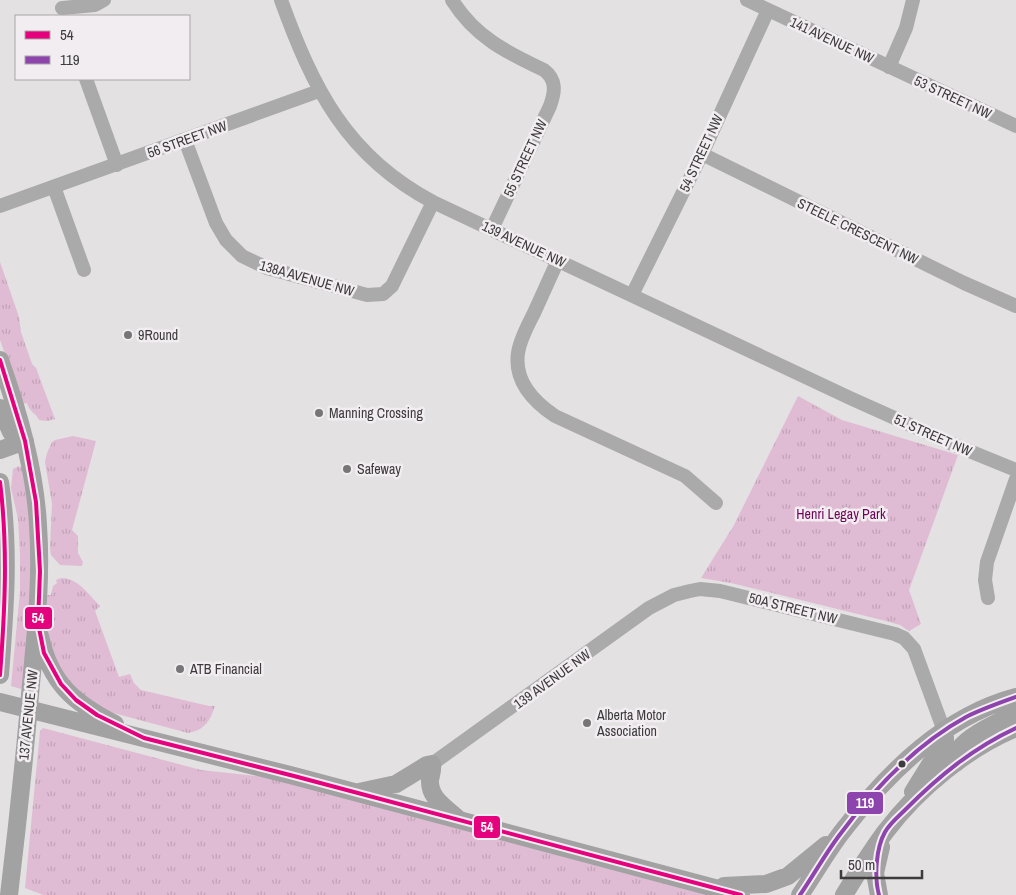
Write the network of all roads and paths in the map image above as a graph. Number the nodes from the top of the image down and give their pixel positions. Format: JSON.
{"nodes":[{"id":1,"x":104,"y":0,"type":"edge"},
{"id":2,"x":281,"y":0,"type":"edge"},
{"id":3,"x":452,"y":0,"type":"edge"},
{"id":4,"x":747,"y":0,"type":"edge"},
{"id":5,"x":913,"y":0,"type":"edge"},
{"id":6,"x":61,"y":8,"type":"edge"},
{"id":7,"x":768,"y":10,"type":"junction"},
{"id":8,"x":890,"y":67,"type":"junction"},
{"id":9,"x":86,"y":80,"type":"edge"},
{"id":10,"x":319,"y":91,"type":"junction"},
{"id":11,"x":1016,"y":126,"type":"edge"},
{"id":12,"x":185,"y":140,"type":"junction"},
{"id":13,"x":702,"y":154,"type":"junction"},
{"id":14,"x":118,"y":165,"type":"junction"},
{"id":15,"x":54,"y":187,"type":"junction"},
{"id":16,"x":433,"y":202,"type":"junction"},
{"id":17,"x":0,"y":206,"type":"edge"},
{"id":18,"x":492,"y":229,"type":"junction"},
{"id":19,"x":558,"y":260,"type":"junction"},
{"id":20,"x":84,"y":270,"type":"dead end"},
{"id":21,"x":632,"y":295,"type":"junction"},
{"id":22,"x":1016,"y":306,"type":"edge"},
{"id":23,"x":0,"y":360,"type":"edge"},
{"id":24,"x":850,"y":398,"type":"joint"},
{"id":25,"x":0,"y":408,"type":"edge"},
{"id":26,"x":25,"y":441,"type":"junction"},
{"id":27,"x":0,"y":450,"type":"edge"},
{"id":28,"x":1016,"y":470,"type":"edge"},
{"id":29,"x":1016,"y":479,"type":"edge"},
{"id":30,"x":0,"y":482,"type":"edge"},
{"id":31,"x":716,"y":503,"type":"dead end"},
{"id":32,"x":674,"y":595,"type":"joint"},
{"id":33,"x":988,"y":598,"type":"dead end"},
{"id":34,"x":3,"y":615,"type":"edge"},
{"id":35,"x":38,"y":623,"type":"junction"},
{"id":36,"x":0,"y":675,"type":"edge"},
{"id":37,"x":1016,"y":697,"type":"edge"},
{"id":38,"x":0,"y":702,"type":"edge"},
{"id":39,"x":29,"y":710,"type":"junction"},
{"id":40,"x":1016,"y":714,"type":"edge"},
{"id":41,"x":1016,"y":728,"type":"edge"},
{"id":42,"x":944,"y":730,"type":"junction"},
{"id":43,"x":144,"y":738,"type":"junction"},
{"id":44,"x":956,"y":763,"type":"junction"},
{"id":45,"x":432,"y":764,"type":"junction"},
{"id":46,"x":356,"y":793,"type":"junction"},
{"id":47,"x":459,"y":820,"type":"junction"},
{"id":48,"x":844,"y":828,"type":"junction"},
{"id":49,"x":888,"y":829,"type":"junction"},
{"id":50,"x":708,"y":886,"type":"junction"},
{"id":51,"x":8,"y":894,"type":"edge"},
{"id":52,"x":741,"y":895,"type":"edge"},
{"id":53,"x":800,"y":895,"type":"edge"},
{"id":54,"x":844,"y":895,"type":"edge"},
{"id":55,"x":879,"y":895,"type":"edge"}],
"edges":[{"from":1,"to":6,"type":"street"},
{"from":2,"to":10,"type":"street","name":"139 AVENUE NW"},
{"from":3,"to":18,"type":"street","name":"55 STREET NW"},
{"from":4,"to":7,"type":"street","name":"141 AVENUE NW"},
{"from":5,"to":8,"type":"street"},
{"from":7,"to":8,"type":"street","name":"141 AVENUE NW"},
{"from":7,"to":13,"type":"street","name":"54 STREET NW"},
{"from":8,"to":11,"type":"street","name":"53 STREET NW"},
{"from":9,"to":14,"type":"street"},
{"from":10,"to":12,"type":"street","name":"56 STREET NW"},
{"from":10,"to":16,"type":"street","name":"139 AVENUE NW"},
{"from":12,"to":14,"type":"street","name":"56 STREET NW"},
{"from":12,"to":16,"type":"street","name":"138A AVENUE NW"},
{"from":13,"to":21,"type":"street","name":"54 STREET NW"},
{"from":13,"to":22,"type":"street","name":"STEELE CRESCENT NW"},
{"from":14,"to":15,"type":"street","name":"56 STREET NW"},
{"from":15,"to":17,"type":"street","name":"56 STREET NW"},
{"from":15,"to":20,"type":"street"},
{"from":16,"to":18,"type":"street","name":"139 AVENUE NW"},
{"from":18,"to":19,"type":"street","name":"139 AVENUE NW"},
{"from":19,"to":21,"type":"street","name":"139 AVENUE NW"},
{"from":19,"to":31,"type":"street"},
{"from":21,"to":24,"type":"street","name":"139 AVENUE NW"},
{"from":23,"to":26,"type":"main road","name":"137 AVENUE NW"},
{"from":24,"to":28,"type":"street","name":"51 STREET NW"},
{"from":25,"to":26,"type":"main road"},
{"from":26,"to":27,"type":"main road"},
{"from":26,"to":35,"type":"main road","name":"137 AVENUE NW"},
{"from":29,"to":33,"type":"street"},
{"from":30,"to":34,"type":"main road"},
{"from":32,"to":42,"type":"street","name":"50A STREET NW"},
{"from":32,"to":45,"type":"street","name":"139 AVENUE NW"},
{"from":34,"to":36,"type":"main road"},
{"from":35,"to":39,"type":"main road","name":"137 AVENUE NW"},
{"from":35,"to":43,"type":"main road"},
{"from":37,"to":42,"type":"main road"},
{"from":38,"to":39,"type":"main road"},
{"from":39,"to":43,"type":"main road"},
{"from":39,"to":51,"type":"main road","name":"137 AVENUE NW"},
{"from":40,"to":44,"type":"main road"},
{"from":41,"to":44,"type":"main road"},
{"from":42,"to":44,"type":"street"},
{"from":42,"to":48,"type":"main road"},
{"from":42,"to":49,"type":"main road"},
{"from":43,"to":46,"type":"main road"},
{"from":44,"to":49,"type":"main road"},
{"from":45,"to":46,"type":"main road"},
{"from":45,"to":47,"type":"main road"},
{"from":46,"to":47,"type":"main road"},
{"from":47,"to":50,"type":"main road"},
{"from":48,"to":50,"type":"main road"},
{"from":48,"to":53,"type":"main road"},
{"from":49,"to":54,"type":"main road"},
{"from":49,"to":55,"type":"main road"},
{"from":50,"to":52,"type":"main road"}]}
